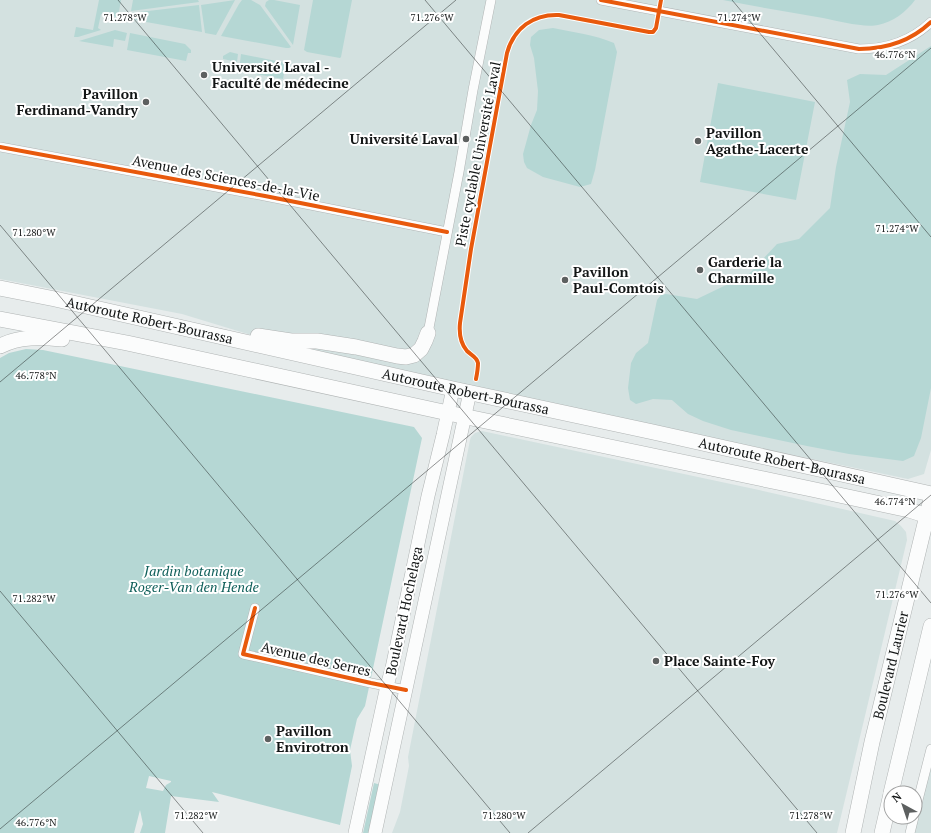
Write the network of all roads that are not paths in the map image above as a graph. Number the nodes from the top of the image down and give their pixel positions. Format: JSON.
{"nodes":[{"id":1,"x":491,"y":0,"type":"edge"},
{"id":2,"x":601,"y":0,"type":"edge"},
{"id":3,"x":931,"y":22,"type":"edge"},
{"id":4,"x":0,"y":147,"type":"edge"},
{"id":5,"x":447,"y":232,"type":"junction"},
{"id":6,"x":0,"y":288,"type":"edge"},
{"id":7,"x":121,"y":314,"type":"junction"},
{"id":8,"x":0,"y":319,"type":"edge"},
{"id":9,"x":428,"y":333,"type":"joint"},
{"id":10,"x":127,"y":342,"type":"junction"},
{"id":11,"x":0,"y":346,"type":"edge"},
{"id":12,"x":453,"y":389,"type":"junction"},
{"id":13,"x":470,"y":392,"type":"junction"},
{"id":14,"x":448,"y":413,"type":"junction"},
{"id":15,"x":465,"y":416,"type":"junction"},
{"id":16,"x":931,"y":494,"type":"edge"},
{"id":17,"x":931,"y":499,"type":"edge"},
{"id":18,"x":929,"y":516,"type":"edge"},
{"id":19,"x":255,"y":608,"type":"dead end"},
{"id":20,"x":931,"y":626,"type":"edge"},
{"id":21,"x":387,"y":686,"type":"junction"},
{"id":22,"x":406,"y":690,"type":"junction"},
{"id":23,"x":931,"y":749,"type":"edge"},
{"id":24,"x":893,"y":785,"type":"edge"},
{"id":25,"x":922,"y":785,"type":"edge"},
{"id":26,"x":355,"y":833,"type":"edge"},
{"id":27,"x":375,"y":833,"type":"edge"},
{"id":28,"x":853,"y":833,"type":"edge"}],
"edges":[{"from":1,"to":5,"type":"street"},
{"from":2,"to":3,"type":"street"},
{"from":4,"to":5,"type":"street","name":"Avenue des Sciences-de-la-Vie"},
{"from":5,"to":9,"type":"street"},
{"from":6,"to":7,"type":"main road","name":"Autoroute Robert-Bourassa"},
{"from":7,"to":9,"type":"main road"},
{"from":7,"to":12,"type":"main road","name":"Autoroute Robert-Bourassa"},
{"from":8,"to":10,"type":"main road","name":"Autoroute Robert-Bourassa"},
{"from":10,"to":11,"type":"main road"},
{"from":10,"to":14,"type":"main road","name":"Autoroute Robert-Bourassa"},
{"from":12,"to":13,"type":"main road","name":"Autoroute Robert-Bourassa"},
{"from":12,"to":14,"type":"main road","name":"Boulevard Hochelaga"},
{"from":13,"to":15,"type":"main road","name":"Boulevard Hochelaga"},
{"from":13,"to":16,"type":"main road","name":"Autoroute Robert-Bourassa"},
{"from":14,"to":15,"type":"main road","name":"Autoroute Robert-Bourassa"},
{"from":14,"to":21,"type":"main road","name":"Boulevard Hochelaga"},
{"from":15,"to":18,"type":"main road","name":"Autoroute Robert-Bourassa"},
{"from":15,"to":22,"type":"main road","name":"Boulevard Hochelaga"},
{"from":17,"to":18,"type":"main road","name":"Boulevard Laurier"},
{"from":18,"to":28,"type":"main road","name":"Boulevard Laurier"},
{"from":19,"to":21,"type":"street","name":"Avenue des Serres"},
{"from":20,"to":24,"type":"main road","name":"Boulevard Laurier"},
{"from":21,"to":22,"type":"street","name":"Avenue des Serres"},
{"from":21,"to":26,"type":"main road","name":"Boulevard Hochelaga"},
{"from":22,"to":27,"type":"main road","name":"Boulevard Hochelaga"},
{"from":23,"to":25,"type":"street"}]}
